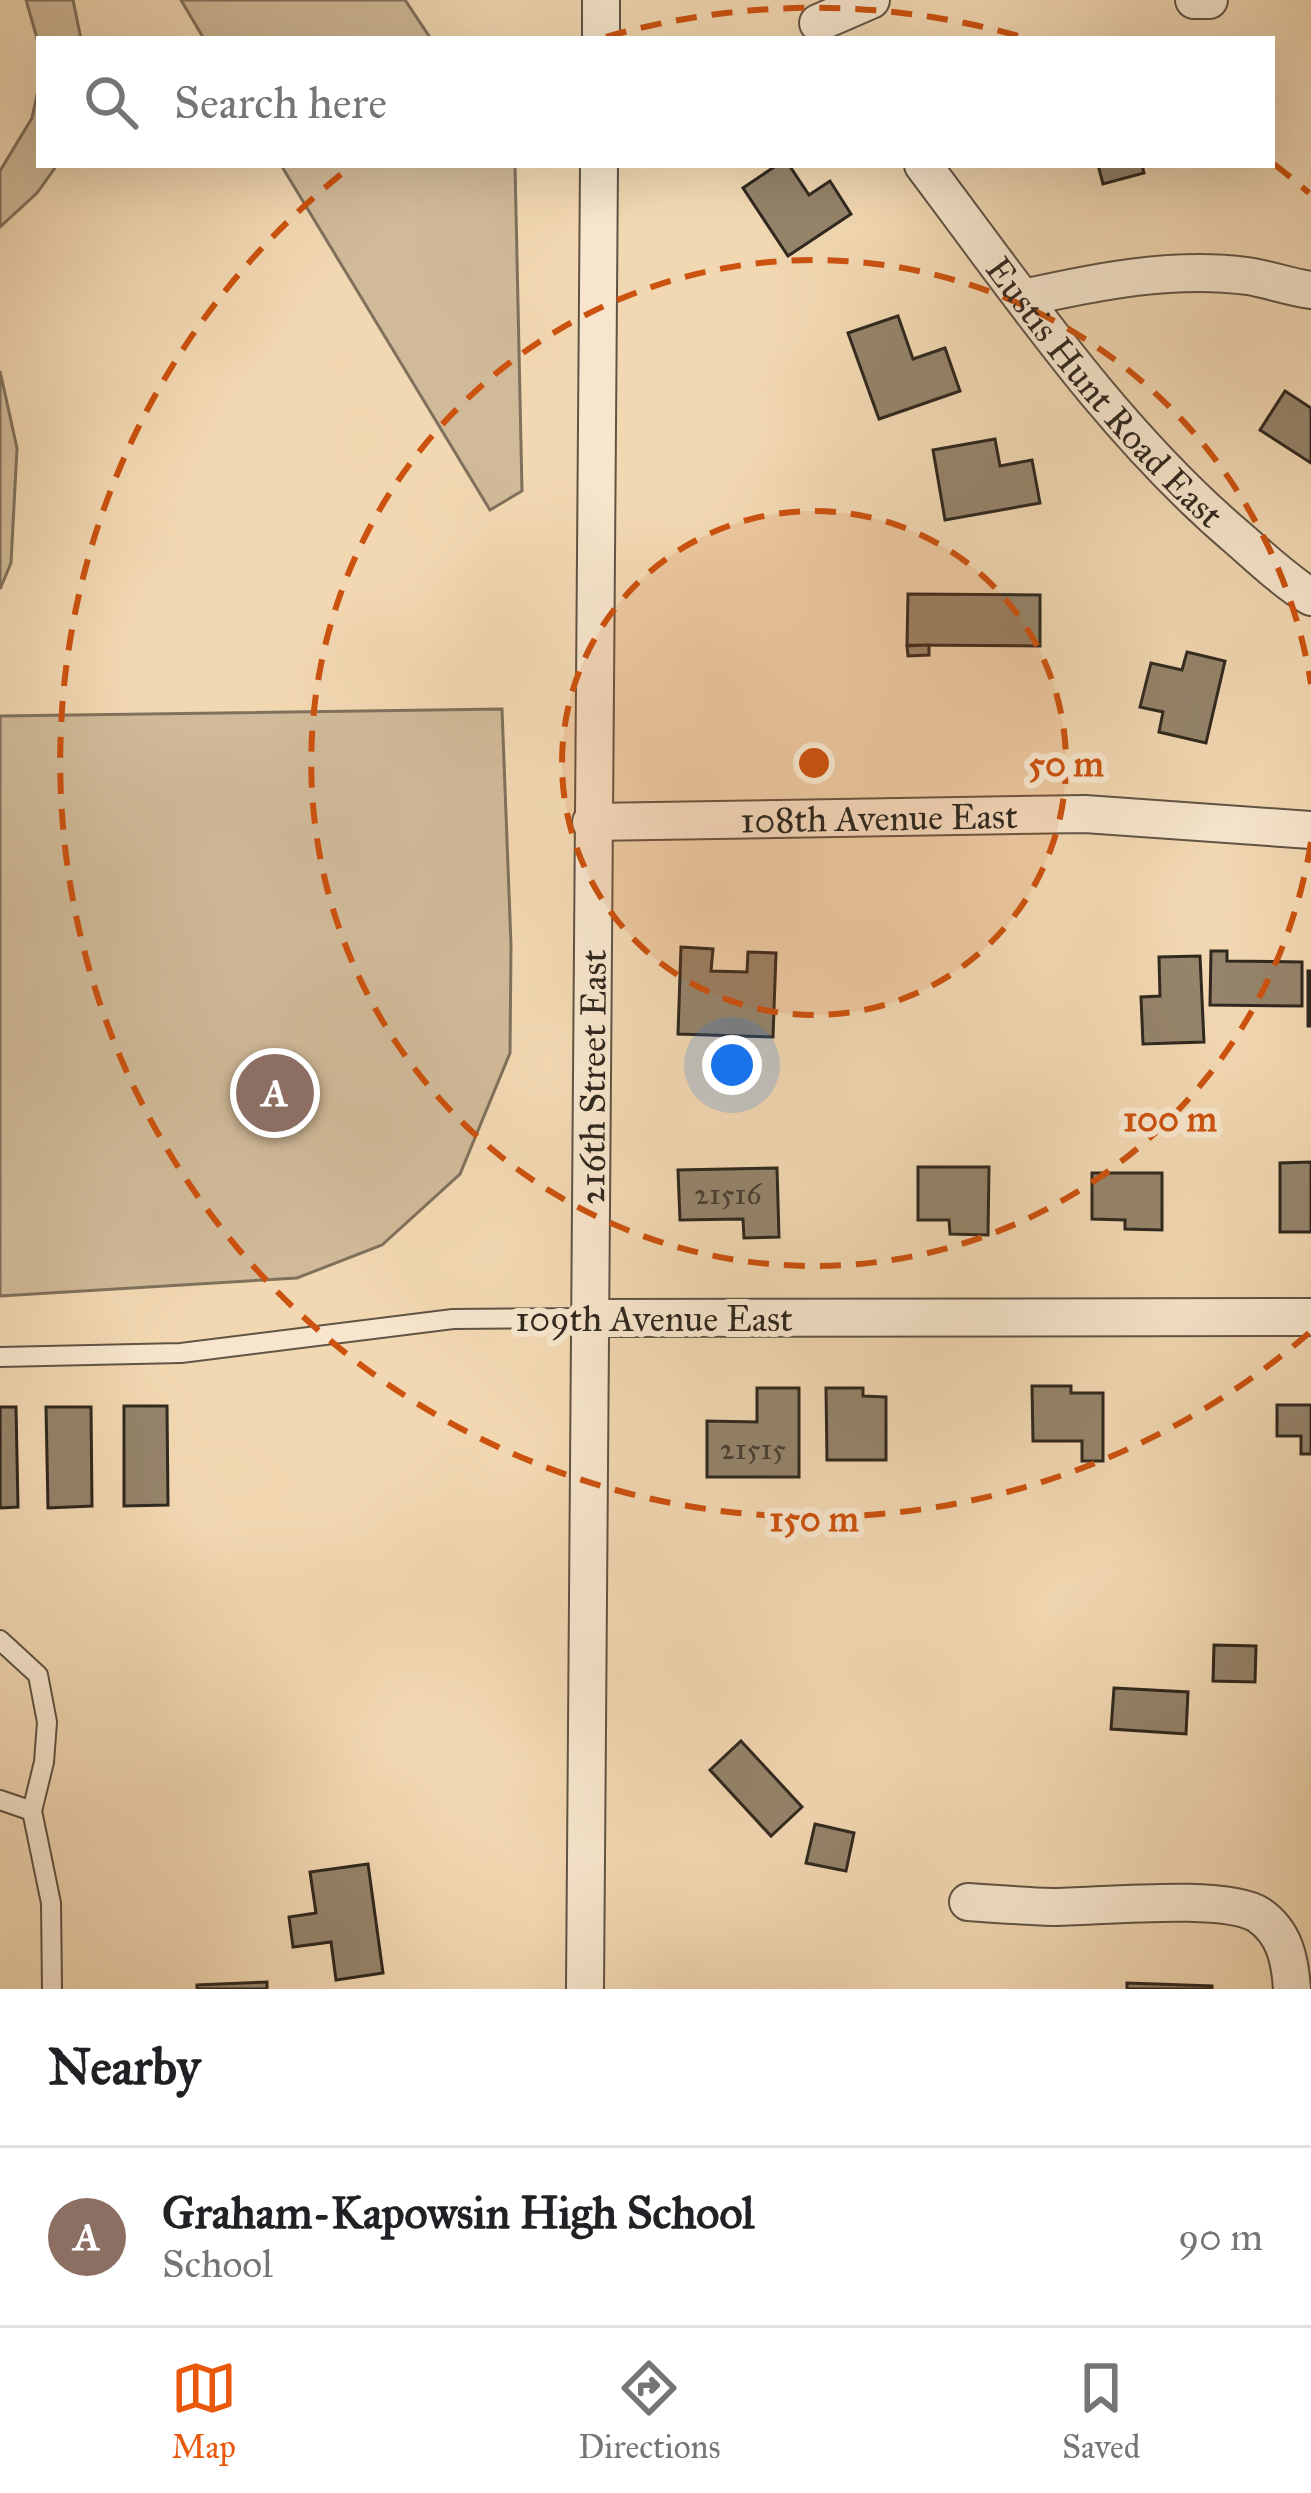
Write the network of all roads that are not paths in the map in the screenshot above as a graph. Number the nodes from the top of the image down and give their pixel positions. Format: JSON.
{"nodes":[{"id":1,"x":601,"y":0,"type":"edge"},
{"id":2,"x":871,"y":0,"type":"edge"},
{"id":3,"x":1194,"y":0,"type":"edge"},
{"id":4,"x":1209,"y":0,"type":"edge"},
{"id":5,"x":816,"y":21,"type":"edge"},
{"id":6,"x":601,"y":36,"type":"edge"},
{"id":7,"x":599,"y":168,"type":"edge"},
{"id":8,"x":925,"y":168,"type":"edge"},
{"id":9,"x":1311,"y":290,"type":"edge"},
{"id":10,"x":1023,"y":298,"type":"junction"},
{"id":11,"x":1311,"y":597,"type":"edge"},
{"id":12,"x":591,"y":823,"type":"junction"},
{"id":13,"x":1311,"y":830,"type":"edge"},
{"id":14,"x":1311,"y":1317,"type":"edge"},
{"id":15,"x":590,"y":1318,"type":"junction"},
{"id":16,"x":0,"y":1358,"type":"edge"},
{"id":17,"x":0,"y":1640,"type":"edge"},
{"id":18,"x":0,"y":1799,"type":"edge"},
{"id":19,"x":32,"y":1811,"type":"junction"},
{"id":20,"x":968,"y":1902,"type":"dead end"},
{"id":21,"x":52,"y":1989,"type":"edge"},
{"id":22,"x":585,"y":1989,"type":"edge"},
{"id":23,"x":1292,"y":1989,"type":"edge"}],
"edges":[{"from":1,"to":6,"type":"street"},
{"from":2,"to":5,"type":"street"},
{"from":3,"to":4,"type":"street"},
{"from":7,"to":12,"type":"street","name":"216th Street East"},
{"from":8,"to":10,"type":"street","name":"Eustis Hunt Road East"},
{"from":9,"to":10,"type":"street"},
{"from":10,"to":11,"type":"street","name":"Eustis Hunt Road East"},
{"from":12,"to":13,"type":"street","name":"108th Avenue East"},
{"from":12,"to":15,"type":"street","name":"216th Street East"},
{"from":14,"to":15,"type":"street","name":"109th Avenue East"},
{"from":15,"to":16,"type":"lane","name":"109th Avenue East"},
{"from":15,"to":22,"type":"street","name":"216th Street East"},
{"from":17,"to":19,"type":"lane"},
{"from":18,"to":19,"type":"lane"},
{"from":19,"to":21,"type":"lane"},
{"from":20,"to":23,"type":"street"}]}
